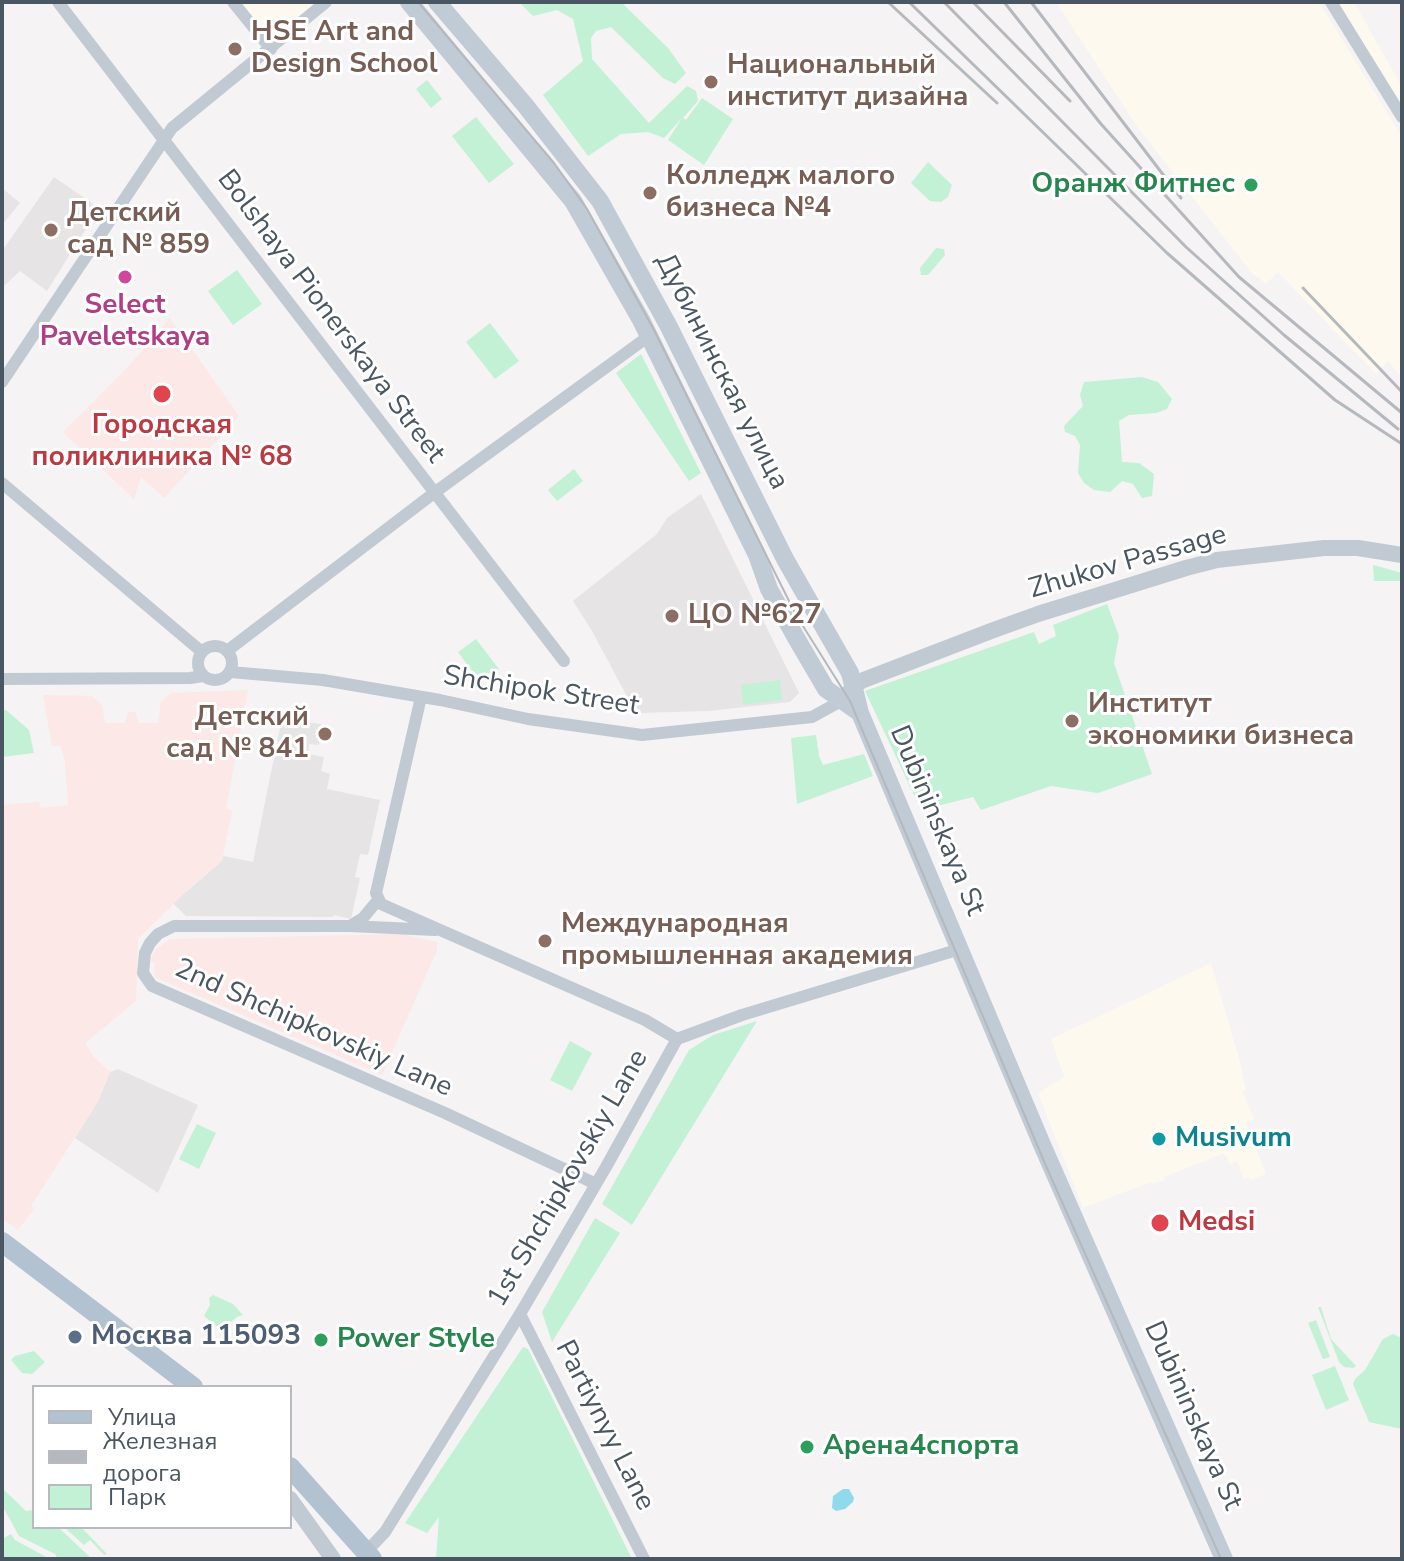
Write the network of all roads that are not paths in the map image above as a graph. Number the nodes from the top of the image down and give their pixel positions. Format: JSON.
{"nodes":[{"id":1,"x":58,"y":2,"type":"edge"},
{"id":2,"x":233,"y":2,"type":"edge"},
{"id":3,"x":326,"y":2,"type":"edge"},
{"id":4,"x":409,"y":2,"type":"edge"},
{"id":5,"x":437,"y":2,"type":"edge"},
{"id":6,"x":1331,"y":2,"type":"edge"},
{"id":7,"x":271,"y":49,"type":"junction"},
{"id":8,"x":1402,"y":117,"type":"edge"},
{"id":9,"x":164,"y":139,"type":"junction"},
{"id":10,"x":649,"y":336,"type":"junction"},
{"id":11,"x":2,"y":382,"type":"edge"},
{"id":12,"x":2,"y":483,"type":"edge"},
{"id":13,"x":434,"y":493,"type":"junction"},
{"id":14,"x":1402,"y":555,"type":"edge"},
{"id":15,"x":227,"y":651,"type":"junction"},
{"id":16,"x":202,"y":652,"type":"junction"},
{"id":17,"x":564,"y":661,"type":"dead end"},
{"id":18,"x":230,"y":672,"type":"junction"},
{"id":19,"x":203,"y":676,"type":"junction"},
{"id":20,"x":2,"y":679,"type":"edge"},
{"id":21,"x":858,"y":684,"type":"junction"},
{"id":22,"x":421,"y":697,"type":"junction"},
{"id":23,"x":841,"y":701,"type":"junction"},
{"id":24,"x":860,"y":713,"type":"junction"},
{"id":25,"x":378,"y":900,"type":"junction"},
{"id":26,"x":350,"y":926,"type":"junction"},
{"id":27,"x":435,"y":930,"type":"junction"},
{"id":28,"x":960,"y":949,"type":"junction"},
{"id":29,"x":677,"y":1039,"type":"junction"},
{"id":30,"x":596,"y":1184,"type":"junction"},
{"id":31,"x":2,"y":1242,"type":"edge"},
{"id":32,"x":520,"y":1314,"type":"junction"},
{"id":33,"x":136,"y":1344,"type":"junction"},
{"id":34,"x":181,"y":1385,"type":"edge"},
{"id":35,"x":190,"y":1385,"type":"edge"},
{"id":36,"x":292,"y":1469,"type":"edge"},
{"id":37,"x":292,"y":1502,"type":"edge"},
{"id":38,"x":366,"y":1557,"type":"edge"},
{"id":39,"x":333,"y":1559,"type":"edge"},
{"id":40,"x":644,"y":1559,"type":"edge"},
{"id":41,"x":1224,"y":1559,"type":"edge"}],
"edges":[{"from":1,"to":9,"type":"street","name":"Bolshaya Pionerskaya Street"},
{"from":2,"to":7,"type":"street"},
{"from":3,"to":7,"type":"street"},
{"from":4,"to":10,"type":"main road","name":"Dubininskaya St"},
{"from":5,"to":21,"type":"main road","name":"Дубининская улица"},
{"from":6,"to":8,"type":"street"},
{"from":7,"to":9,"type":"street"},
{"from":9,"to":11,"type":"street"},
{"from":9,"to":13,"type":"street","name":"Bolshaya Pionerskaya Street"},
{"from":10,"to":13,"type":"street"},
{"from":10,"to":23,"type":"main road","name":"Dubininskaya St"},
{"from":12,"to":16,"type":"street"},
{"from":13,"to":15,"type":"street"},
{"from":13,"to":17,"type":"street","name":"Bolshaya Pionerskaya Street"},
{"from":14,"to":21,"type":"street"},
{"from":15,"to":16,"type":"street"},
{"from":15,"to":18,"type":"street"},
{"from":16,"to":19,"type":"street"},
{"from":18,"to":19,"type":"street"},
{"from":18,"to":22,"type":"street","name":"Shchipok Street"},
{"from":19,"to":20,"type":"street"},
{"from":21,"to":23,"type":"street"},
{"from":21,"to":24,"type":"main road","name":"Дубининская улица"},
{"from":22,"to":23,"type":"street","name":"Shchipok Street"},
{"from":22,"to":25,"type":"street"},
{"from":23,"to":24,"type":"main road","name":"Dubininskaya St"},
{"from":24,"to":28,"type":"main road","name":"Dubininskaya St"},
{"from":25,"to":26,"type":"street"},
{"from":25,"to":27,"type":"street","name":"1st Shchipkovskiy Lane"},
{"from":26,"to":27,"type":"street","name":"2nd Shchipkovskiy Lane"},
{"from":26,"to":30,"type":"street","name":"2nd Shchipkovskiy Lane"},
{"from":27,"to":29,"type":"street","name":"1st Shchipkovskiy Lane"},
{"from":28,"to":29,"type":"street"},
{"from":28,"to":41,"type":"main road","name":"Dubininskaya St"},
{"from":29,"to":30,"type":"street","name":"1st Shchipkovskiy Lane"},
{"from":30,"to":32,"type":"street","name":"1st Shchipkovskiy Lane"},
{"from":31,"to":33,"type":"main road"},
{"from":32,"to":38,"type":"street","name":"1st Shchipkovskiy Lane"},
{"from":32,"to":40,"type":"street","name":"Partiynyy Lane"},
{"from":33,"to":34,"type":"street"},
{"from":33,"to":35,"type":"main road"},
{"from":36,"to":38,"type":"main road"},
{"from":37,"to":39,"type":"street"}]}
